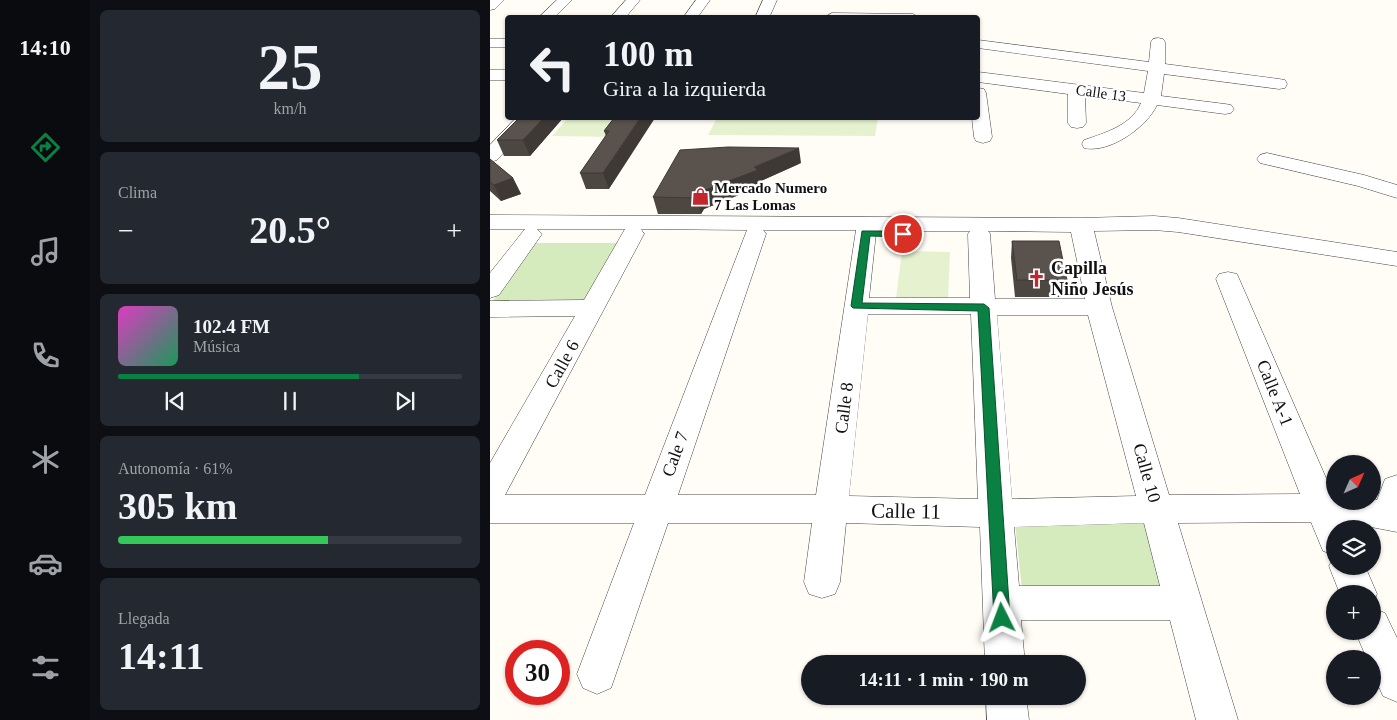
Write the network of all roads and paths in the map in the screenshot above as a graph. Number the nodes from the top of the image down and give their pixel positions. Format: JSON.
{"nodes":[{"id":1,"x":497,"y":0,"type":"edge"},
{"id":2,"x":565,"y":0,"type":"edge"},
{"id":3,"x":633,"y":0,"type":"edge"},
{"id":4,"x":703,"y":0,"type":"edge"},
{"id":5,"x":770,"y":0,"type":"edge"},
{"id":6,"x":839,"y":0,"type":"edge"},
{"id":7,"x":490,"y":6,"type":"edge"},
{"id":8,"x":548,"y":15,"type":"edge"},
{"id":9,"x":620,"y":15,"type":"edge"},
{"id":10,"x":692,"y":15,"type":"edge"},
{"id":11,"x":763,"y":15,"type":"edge"},
{"id":12,"x":832,"y":15,"type":"edge"},
{"id":13,"x":1078,"y":42,"type":"dead end"},
{"id":14,"x":490,"y":43,"type":"edge"},
{"id":15,"x":505,"y":43,"type":"edge"},
{"id":16,"x":980,"y":44,"type":"edge"},
{"id":17,"x":980,"y":50,"type":"edge"},
{"id":18,"x":1158,"y":55,"type":"junction"},
{"id":19,"x":980,"y":62,"type":"edge"},
{"id":20,"x":490,"y":75,"type":"edge"},
{"id":21,"x":505,"y":75,"type":"edge"},
{"id":22,"x":980,"y":77,"type":"edge"},
{"id":23,"x":1279,"y":84,"type":"dead end"},
{"id":24,"x":1076,"y":89,"type":"junction"},
{"id":25,"x":1151,"y":100,"type":"junction"},
{"id":26,"x":1225,"y":109,"type":"dead end"},
{"id":27,"x":980,"y":115,"type":"edge"},
{"id":28,"x":524,"y":120,"type":"edge"},
{"id":29,"x":1077,"y":123,"type":"dead end"},
{"id":30,"x":982,"y":137,"type":"dead end"},
{"id":31,"x":1091,"y":144,"type":"dead end"},
{"id":32,"x":490,"y":156,"type":"edge"},
{"id":33,"x":1267,"y":159,"type":"dead end"},
{"id":34,"x":1397,"y":192,"type":"edge"},
{"id":35,"x":490,"y":222,"type":"edge"},
{"id":36,"x":1083,"y":231,"type":"junction"},
{"id":37,"x":865,"y":233,"type":"junction"},
{"id":38,"x":490,"y":234,"type":"edge"},
{"id":39,"x":532,"y":234,"type":"junction"},
{"id":40,"x":633,"y":234,"type":"junction"},
{"id":41,"x":755,"y":234,"type":"junction"},
{"id":42,"x":979,"y":234,"type":"junction"},
{"id":43,"x":1397,"y":260,"type":"edge"},
{"id":44,"x":1228,"y":279,"type":"dead end"},
{"id":45,"x":490,"y":290,"type":"edge"},
{"id":46,"x":856,"y":306,"type":"junction"},
{"id":47,"x":1100,"y":307,"type":"junction"},
{"id":48,"x":593,"y":308,"type":"junction"},
{"id":49,"x":984,"y":308,"type":"junction"},
{"id":50,"x":490,"y":309,"type":"edge"},
{"id":51,"x":490,"y":493,"type":"edge"},
{"id":52,"x":1395,"y":507,"type":"edge"},
{"id":53,"x":656,"y":508,"type":"junction"},
{"id":54,"x":1157,"y":508,"type":"junction"},
{"id":55,"x":1321,"y":508,"type":"junction"},
{"id":56,"x":490,"y":509,"type":"edge"},
{"id":57,"x":831,"y":509,"type":"junction"},
{"id":58,"x":995,"y":513,"type":"junction"},
{"id":59,"x":1326,"y":520,"type":"edge"},
{"id":60,"x":822,"y":582,"type":"dead end"},
{"id":61,"x":1001,"y":603,"type":"junction"},
{"id":62,"x":1184,"y":603,"type":"junction"},
{"id":63,"x":1378,"y":640,"type":"edge"},
{"id":64,"x":1004,"y":655,"type":"edge"},
{"id":65,"x":597,"y":674,"type":"dead end"},
{"id":66,"x":1397,"y":682,"type":"edge"},
{"id":67,"x":1007,"y":705,"type":"edge"},
{"id":68,"x":1008,"y":720,"type":"edge"},
{"id":69,"x":1217,"y":720,"type":"edge"}],
"edges":[{"from":1,"to":7,"type":"street"},
{"from":2,"to":8,"type":"street"},
{"from":3,"to":9,"type":"street"},
{"from":4,"to":10,"type":"street"},
{"from":5,"to":11,"type":"street"},
{"from":6,"to":12,"type":"street"},
{"from":13,"to":18,"type":"street"},
{"from":14,"to":15,"type":"street"},
{"from":16,"to":18,"type":"street"},
{"from":17,"to":19,"type":"street"},
{"from":18,"to":23,"type":"street"},
{"from":18,"to":25,"type":"street"},
{"from":20,"to":21,"type":"street"},
{"from":22,"to":24,"type":"street","name":"Calle 13"},
{"from":24,"to":25,"type":"street","name":"Calle 13"},
{"from":24,"to":29,"type":"street"},
{"from":25,"to":26,"type":"street","name":"Calle 13"},
{"from":25,"to":31,"type":"street"},
{"from":27,"to":30,"type":"street"},
{"from":28,"to":32,"type":"street"},
{"from":33,"to":34,"type":"street"},
{"from":35,"to":36,"type":"street"},
{"from":36,"to":42,"type":"street"},
{"from":36,"to":43,"type":"street"},
{"from":36,"to":47,"type":"street","name":"Calle 10"},
{"from":37,"to":41,"type":"street"},
{"from":37,"to":42,"type":"street"},
{"from":37,"to":46,"type":"street","name":"Calle 8"},
{"from":38,"to":39,"type":"street"},
{"from":39,"to":40,"type":"street"},
{"from":39,"to":45,"type":"street"},
{"from":40,"to":41,"type":"street"},
{"from":40,"to":48,"type":"street","name":"Calle 6"},
{"from":41,"to":53,"type":"street","name":"Cale 7"},
{"from":42,"to":49,"type":"street"},
{"from":44,"to":55,"type":"street","name":"Calle A-1"},
{"from":46,"to":49,"type":"street"},
{"from":46,"to":57,"type":"street","name":"Calle 8"},
{"from":47,"to":49,"type":"street"},
{"from":47,"to":54,"type":"street","name":"Calle 10"},
{"from":48,"to":50,"type":"street"},
{"from":48,"to":51,"type":"street","name":"Calle 6"},
{"from":49,"to":58,"type":"street"},
{"from":52,"to":55,"type":"street","name":"Calle 11"},
{"from":53,"to":56,"type":"street","name":"Calle 11"},
{"from":53,"to":57,"type":"street","name":"Calle 11"},
{"from":53,"to":65,"type":"street","name":"Cale 7"},
{"from":54,"to":55,"type":"street","name":"Calle 11"},
{"from":54,"to":58,"type":"street","name":"Calle 11"},
{"from":54,"to":62,"type":"street","name":"Calle 10"},
{"from":55,"to":59,"type":"street","name":"Calle A-1"},
{"from":57,"to":58,"type":"street","name":"Calle 11"},
{"from":57,"to":60,"type":"street","name":"Calle 8"},
{"from":58,"to":61,"type":"street"},
{"from":61,"to":62,"type":"street"},
{"from":61,"to":64,"type":"street"},
{"from":62,"to":69,"type":"street","name":"Calle 10"},
{"from":63,"to":66,"type":"street"},
{"from":67,"to":68,"type":"street"}]}
